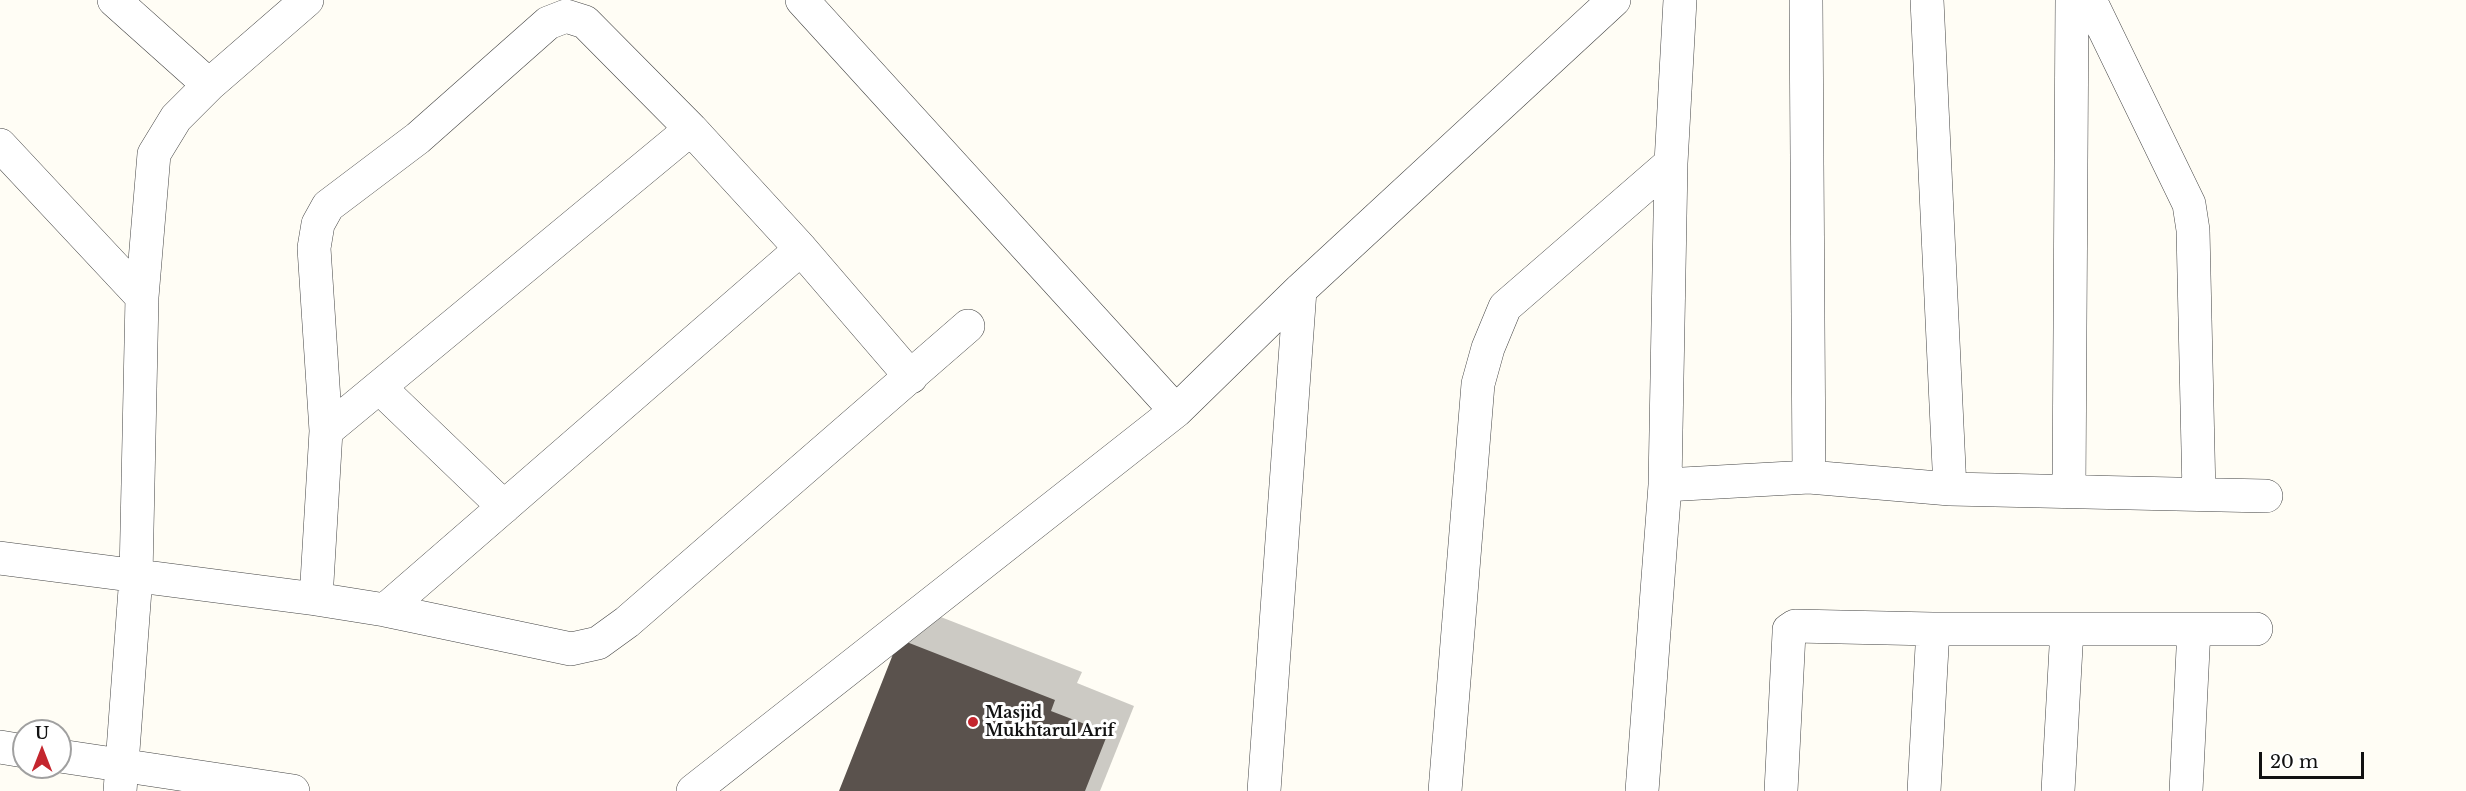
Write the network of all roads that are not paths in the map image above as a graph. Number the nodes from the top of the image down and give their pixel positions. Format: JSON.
{"nodes":[{"id":1,"x":114,"y":0,"type":"edge"},
{"id":2,"x":307,"y":0,"type":"edge"},
{"id":3,"x":802,"y":0,"type":"edge"},
{"id":4,"x":1614,"y":0,"type":"edge"},
{"id":5,"x":1680,"y":0,"type":"edge"},
{"id":6,"x":1806,"y":0,"type":"edge"},
{"id":7,"x":1928,"y":0,"type":"edge"},
{"id":8,"x":2072,"y":0,"type":"edge"},
{"id":9,"x":2090,"y":0,"type":"edge"},
{"id":10,"x":209,"y":85,"type":"junction"},
{"id":11,"x":691,"y":129,"type":"junction"},
{"id":12,"x":0,"y":145,"type":"edge"},
{"id":13,"x":1671,"y":164,"type":"junction"},
{"id":14,"x":801,"y":249,"type":"junction"},
{"id":15,"x":1300,"y":290,"type":"junction"},
{"id":16,"x":142,"y":297,"type":"junction"},
{"id":17,"x":968,"y":326,"type":"dead end"},
{"id":18,"x":910,"y":377,"type":"junction"},
{"id":19,"x":379,"y":387,"type":"junction"},
{"id":20,"x":1176,"y":411,"type":"junction"},
{"id":21,"x":326,"y":430,"type":"junction"},
{"id":22,"x":1809,"y":477,"type":"junction"},
{"id":23,"x":1665,"y":485,"type":"junction"},
{"id":24,"x":1950,"y":489,"type":"junction"},
{"id":25,"x":2069,"y":492,"type":"junction"},
{"id":26,"x":2199,"y":494,"type":"junction"},
{"id":27,"x":2266,"y":496,"type":"dead end"},
{"id":28,"x":504,"y":507,"type":"junction"},
{"id":29,"x":0,"y":558,"type":"edge"},
{"id":30,"x":136,"y":576,"type":"junction"},
{"id":31,"x":316,"y":599,"type":"junction"},
{"id":32,"x":385,"y":610,"type":"junction"},
{"id":33,"x":1934,"y":629,"type":"junction"},
{"id":34,"x":2067,"y":629,"type":"junction"},
{"id":35,"x":2194,"y":629,"type":"junction"},
{"id":36,"x":2256,"y":629,"type":"dead end"},
{"id":37,"x":72,"y":760,"type":"edge"},
{"id":38,"x":121,"y":778,"type":"edge"},
{"id":39,"x":293,"y":791,"type":"edge"},
{"id":40,"x":693,"y":791,"type":"edge"},
{"id":41,"x":1264,"y":791,"type":"edge"},
{"id":42,"x":1445,"y":791,"type":"edge"},
{"id":43,"x":1642,"y":791,"type":"edge"},
{"id":44,"x":1781,"y":791,"type":"edge"},
{"id":45,"x":1924,"y":791,"type":"edge"},
{"id":46,"x":2058,"y":791,"type":"edge"},
{"id":47,"x":2186,"y":791,"type":"edge"}],
"edges":[{"from":1,"to":10,"type":"street"},
{"from":2,"to":10,"type":"street"},
{"from":3,"to":20,"type":"street"},
{"from":4,"to":15,"type":"street"},
{"from":5,"to":13,"type":"street"},
{"from":6,"to":22,"type":"street"},
{"from":7,"to":24,"type":"street"},
{"from":8,"to":25,"type":"street"},
{"from":9,"to":26,"type":"street"},
{"from":10,"to":16,"type":"street"},
{"from":11,"to":14,"type":"street"},
{"from":11,"to":19,"type":"street"},
{"from":11,"to":21,"type":"street"},
{"from":12,"to":16,"type":"street"},
{"from":13,"to":23,"type":"street"},
{"from":13,"to":42,"type":"street"},
{"from":14,"to":18,"type":"street"},
{"from":14,"to":28,"type":"street"},
{"from":15,"to":20,"type":"street"},
{"from":15,"to":41,"type":"street"},
{"from":16,"to":30,"type":"street"},
{"from":17,"to":18,"type":"street"},
{"from":18,"to":32,"type":"street"},
{"from":19,"to":21,"type":"street"},
{"from":19,"to":28,"type":"street"},
{"from":20,"to":40,"type":"street"},
{"from":21,"to":31,"type":"street"},
{"from":22,"to":23,"type":"street"},
{"from":22,"to":24,"type":"street"},
{"from":23,"to":43,"type":"street"},
{"from":24,"to":25,"type":"street"},
{"from":25,"to":26,"type":"street"},
{"from":26,"to":27,"type":"street"},
{"from":28,"to":32,"type":"street"},
{"from":29,"to":30,"type":"street"},
{"from":30,"to":31,"type":"street"},
{"from":30,"to":38,"type":"street"},
{"from":31,"to":32,"type":"street"},
{"from":33,"to":34,"type":"street"},
{"from":33,"to":44,"type":"street"},
{"from":33,"to":45,"type":"street"},
{"from":34,"to":35,"type":"street"},
{"from":34,"to":46,"type":"street"},
{"from":35,"to":36,"type":"street"},
{"from":35,"to":47,"type":"street"},
{"from":37,"to":38,"type":"street"},
{"from":38,"to":39,"type":"street"}]}
